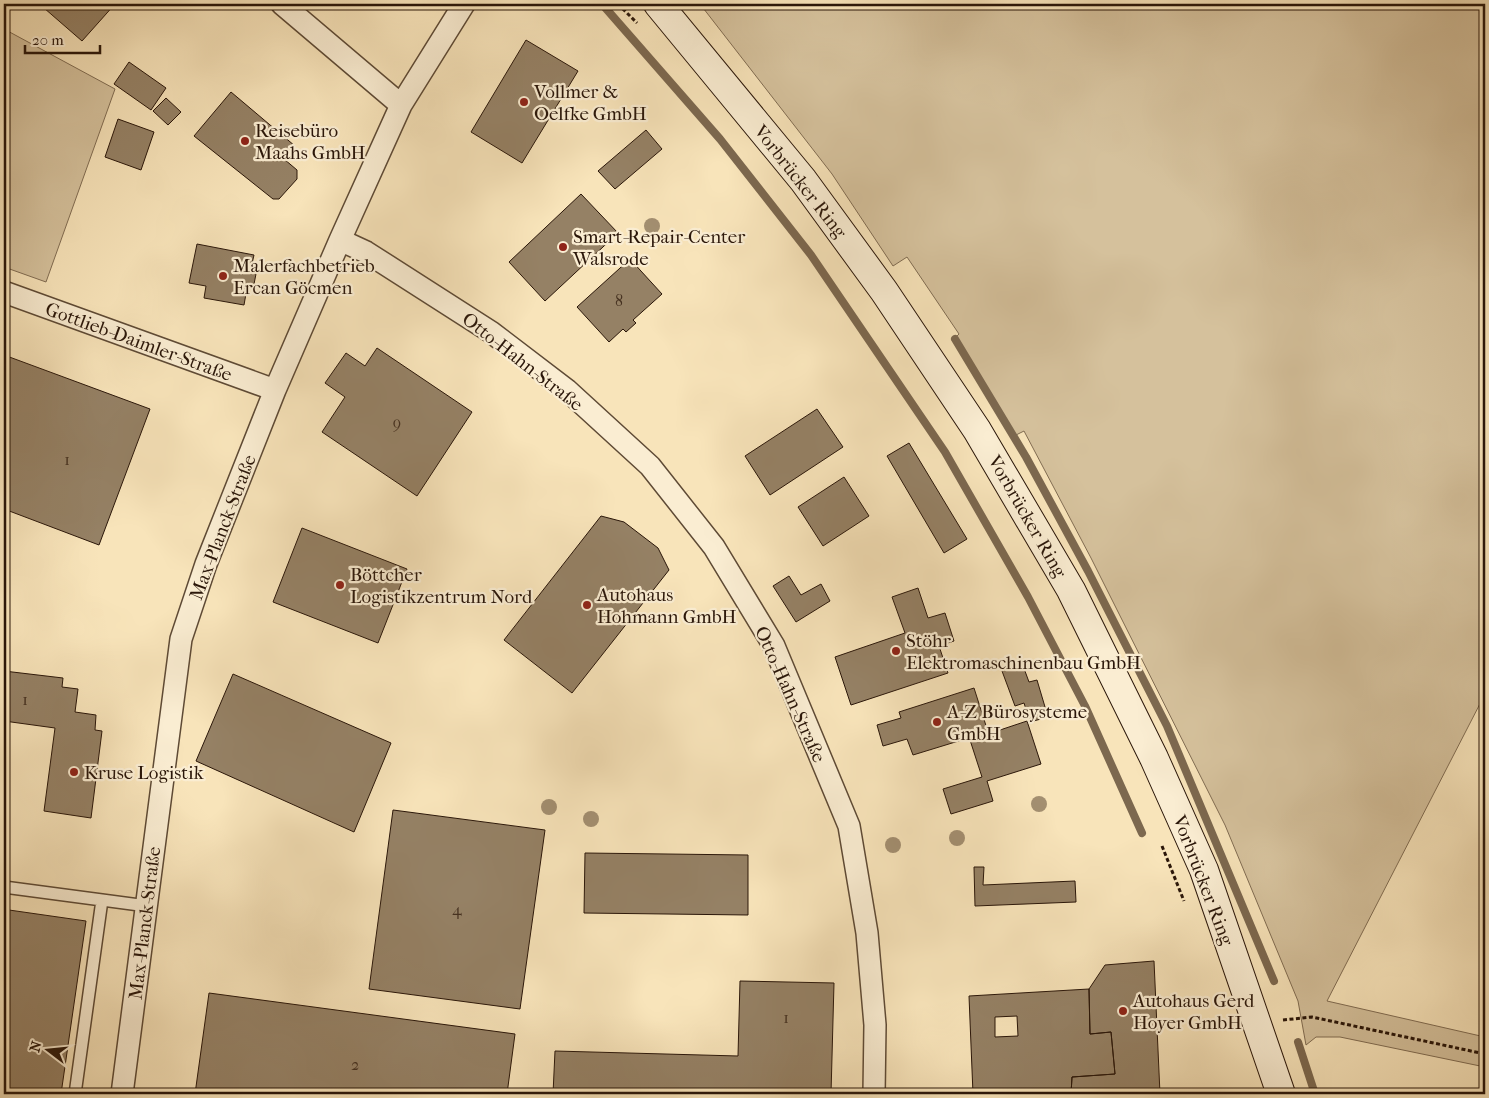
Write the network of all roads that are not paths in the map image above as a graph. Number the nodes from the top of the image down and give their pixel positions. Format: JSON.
{"nodes":[{"id":1,"x":282,"y":4,"type":"edge"},
{"id":2,"x":464,"y":4,"type":"edge"},
{"id":3,"x":658,"y":4,"type":"edge"},
{"id":4,"x":402,"y":105,"type":"junction"},
{"id":5,"x":340,"y":240,"type":"junction"},
{"id":6,"x":4,"y":292,"type":"edge"},
{"id":7,"x":275,"y":390,"type":"junction"},
{"id":8,"x":4,"y":887,"type":"edge"},
{"id":9,"x":102,"y":900,"type":"junction"},
{"id":10,"x":147,"y":906,"type":"junction"},
{"id":11,"x":75,"y":1094,"type":"edge"},
{"id":12,"x":122,"y":1094,"type":"edge"},
{"id":13,"x":874,"y":1094,"type":"edge"},
{"id":14,"x":1281,"y":1094,"type":"edge"}],
"edges":[{"from":1,"to":4,"type":"street"},
{"from":2,"to":4,"type":"street","name":"Max-Planck-Straße"},
{"from":3,"to":14,"type":"main road","name":"Vorbrücker Ring"},
{"from":4,"to":5,"type":"street","name":"Max-Planck-Straße"},
{"from":5,"to":7,"type":"street","name":"Max-Planck-Straße"},
{"from":5,"to":13,"type":"street","name":"Otto-Hahn-Straße"},
{"from":6,"to":7,"type":"street","name":"Gottlieb-Daimler-Straße"},
{"from":7,"to":10,"type":"street","name":"Max-Planck-Straße"},
{"from":8,"to":9,"type":"lane"},
{"from":9,"to":10,"type":"lane"},
{"from":9,"to":11,"type":"lane"},
{"from":10,"to":12,"type":"street","name":"Max-Planck-Straße"}]}
